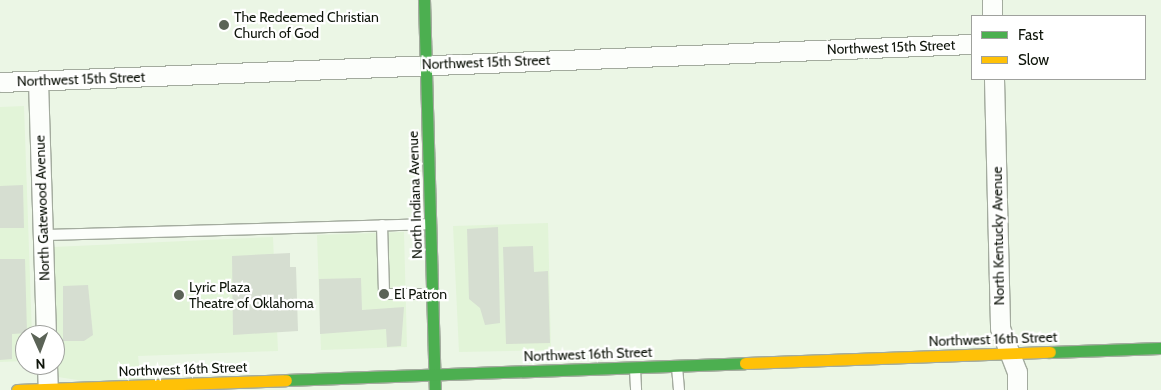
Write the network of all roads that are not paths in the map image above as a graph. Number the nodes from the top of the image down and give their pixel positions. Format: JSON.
{"nodes":[{"id":1,"x":424,"y":0,"type":"edge"},
{"id":2,"x":992,"y":0,"type":"edge"},
{"id":3,"x":992,"y":15,"type":"edge"},
{"id":4,"x":971,"y":44,"type":"edge"},
{"id":5,"x":426,"y":64,"type":"junction"},
{"id":6,"x":994,"y":80,"type":"edge"},
{"id":7,"x":38,"y":81,"type":"junction"},
{"id":8,"x":0,"y":82,"type":"edge"},
{"id":9,"x":430,"y":224,"type":"junction"},
{"id":10,"x":382,"y":225,"type":"junction"},
{"id":11,"x":43,"y":235,"type":"junction"},
{"id":12,"x":432,"y":294,"type":"junction"},
{"id":13,"x":46,"y":325,"type":"edge"},
{"id":14,"x":1161,"y":348,"type":"edge"},
{"id":15,"x":1007,"y":353,"type":"junction"},
{"id":16,"x":676,"y":366,"type":"junction"},
{"id":17,"x":635,"y":368,"type":"junction"},
{"id":18,"x":47,"y":375,"type":"edge"},
{"id":19,"x":434,"y":375,"type":"junction"},
{"id":20,"x":48,"y":389,"type":"edge"},
{"id":21,"x":17,"y":390,"type":"edge"},
{"id":22,"x":434,"y":390,"type":"edge"},
{"id":23,"x":636,"y":390,"type":"edge"},
{"id":24,"x":679,"y":390,"type":"edge"},
{"id":25,"x":1017,"y":390,"type":"edge"}],
"edges":[{"from":1,"to":5,"type":"street","name":"North Indiana Avenue"},
{"from":2,"to":3,"type":"street"},
{"from":4,"to":5,"type":"street","name":"Northwest 15th Street"},
{"from":5,"to":7,"type":"street","name":"Northwest 15th Street"},
{"from":5,"to":9,"type":"street","name":"North Indiana Avenue"},
{"from":6,"to":15,"type":"street","name":"North Kentucky Avenue"},
{"from":7,"to":8,"type":"street","name":"Northwest 15th Street"},
{"from":7,"to":11,"type":"street","name":"North Gatewood Avenue"},
{"from":9,"to":10,"type":"lane"},
{"from":9,"to":12,"type":"street","name":"North Indiana Avenue"},
{"from":10,"to":11,"type":"lane"},
{"from":10,"to":12,"type":"lane"},
{"from":11,"to":13,"type":"street","name":"North Gatewood Avenue"},
{"from":12,"to":19,"type":"street","name":"North Indiana Avenue"},
{"from":14,"to":15,"type":"street","name":"Northwest 16th Street"},
{"from":15,"to":16,"type":"street","name":"Northwest 16th Street"},
{"from":15,"to":25,"type":"street","name":"North Kentucky Avenue"},
{"from":16,"to":17,"type":"street","name":"Northwest 16th Street"},
{"from":16,"to":24,"type":"lane"},
{"from":17,"to":19,"type":"street","name":"Northwest 16th Street"},
{"from":17,"to":23,"type":"lane"},
{"from":18,"to":20,"type":"street"},
{"from":19,"to":20,"type":"street","name":"Northwest 16th Street"},
{"from":19,"to":22,"type":"street","name":"North Indiana Avenue"},
{"from":20,"to":21,"type":"street","name":"Northwest 16th Street"}]}
